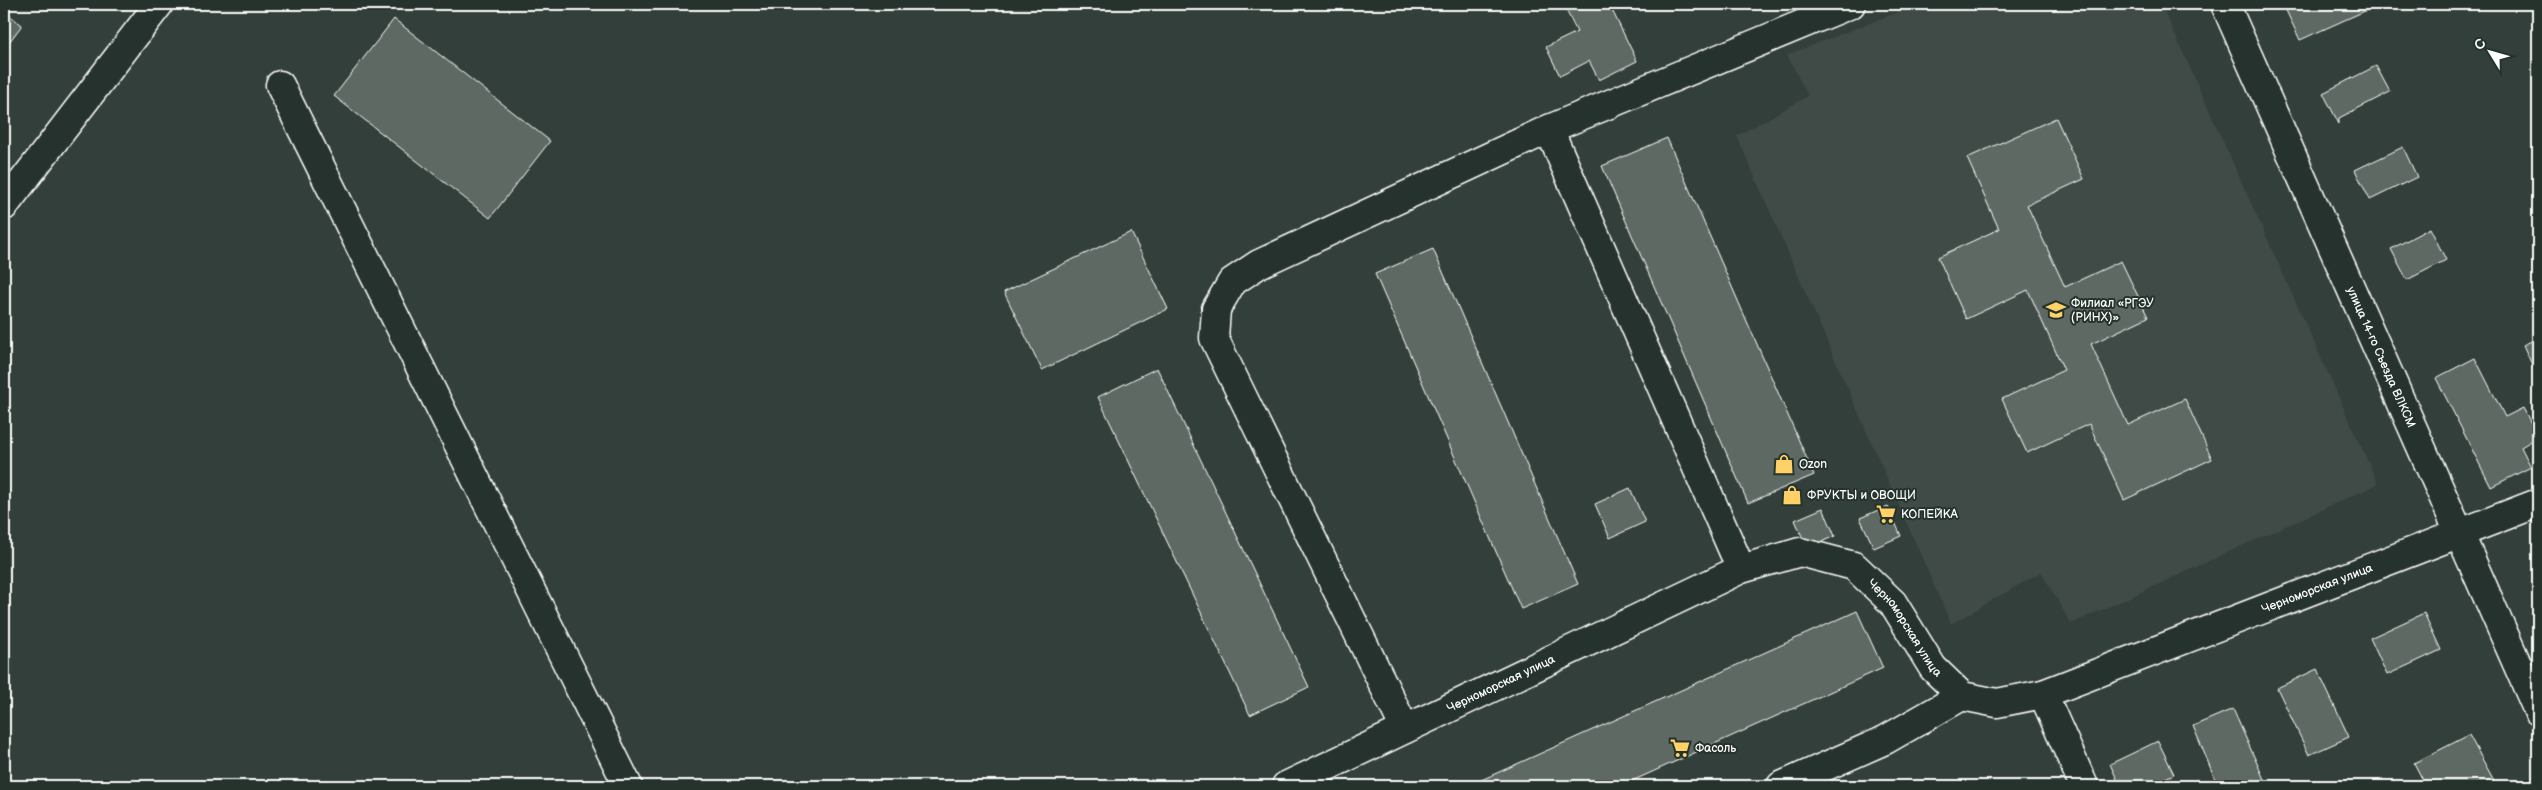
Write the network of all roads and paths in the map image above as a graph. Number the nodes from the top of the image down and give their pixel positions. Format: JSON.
{"nodes":[{"id":1,"x":159,"y":4,"type":"edge"},
{"id":2,"x":1851,"y":4,"type":"edge"},
{"id":3,"x":2225,"y":4,"type":"edge"},
{"id":4,"x":280,"y":85,"type":"dead end"},
{"id":5,"x":1549,"y":129,"type":"junction"},
{"id":6,"x":4,"y":206,"type":"edge"},
{"id":7,"x":2538,"y":503,"type":"edge"},
{"id":8,"x":2459,"y":535,"type":"junction"},
{"id":9,"x":1741,"y":568,"type":"junction"},
{"id":10,"x":2043,"y":694,"type":"junction"},
{"id":11,"x":1962,"y":696,"type":"junction"},
{"id":12,"x":2538,"y":711,"type":"edge"},
{"id":13,"x":1405,"y":729,"type":"junction"},
{"id":14,"x":628,"y":786,"type":"edge"},
{"id":15,"x":1286,"y":786,"type":"edge"},
{"id":16,"x":1781,"y":786,"type":"edge"},
{"id":17,"x":2084,"y":786,"type":"edge"}],
"edges":[{"from":1,"to":6,"type":"street"},
{"from":2,"to":5,"type":"street"},
{"from":3,"to":8,"type":"street","name":"улица 14-го Съезда ВЛКСМ"},
{"from":4,"to":14,"type":"street"},
{"from":5,"to":9,"type":"street"},
{"from":5,"to":13,"type":"street"},
{"from":7,"to":8,"type":"street","name":"Черноморская улица"},
{"from":8,"to":10,"type":"street","name":"Черноморская улица"},
{"from":8,"to":12,"type":"street","name":"улица 14-го Съезда ВЛКСМ"},
{"from":9,"to":11,"type":"street","name":"Черноморская улица"},
{"from":9,"to":13,"type":"street","name":"Черноморская улица"},
{"from":10,"to":11,"type":"street","name":"Черноморская улица"},
{"from":10,"to":17,"type":"street"},
{"from":11,"to":16,"type":"street"},
{"from":13,"to":15,"type":"street","name":"Черноморская улица"}]}
